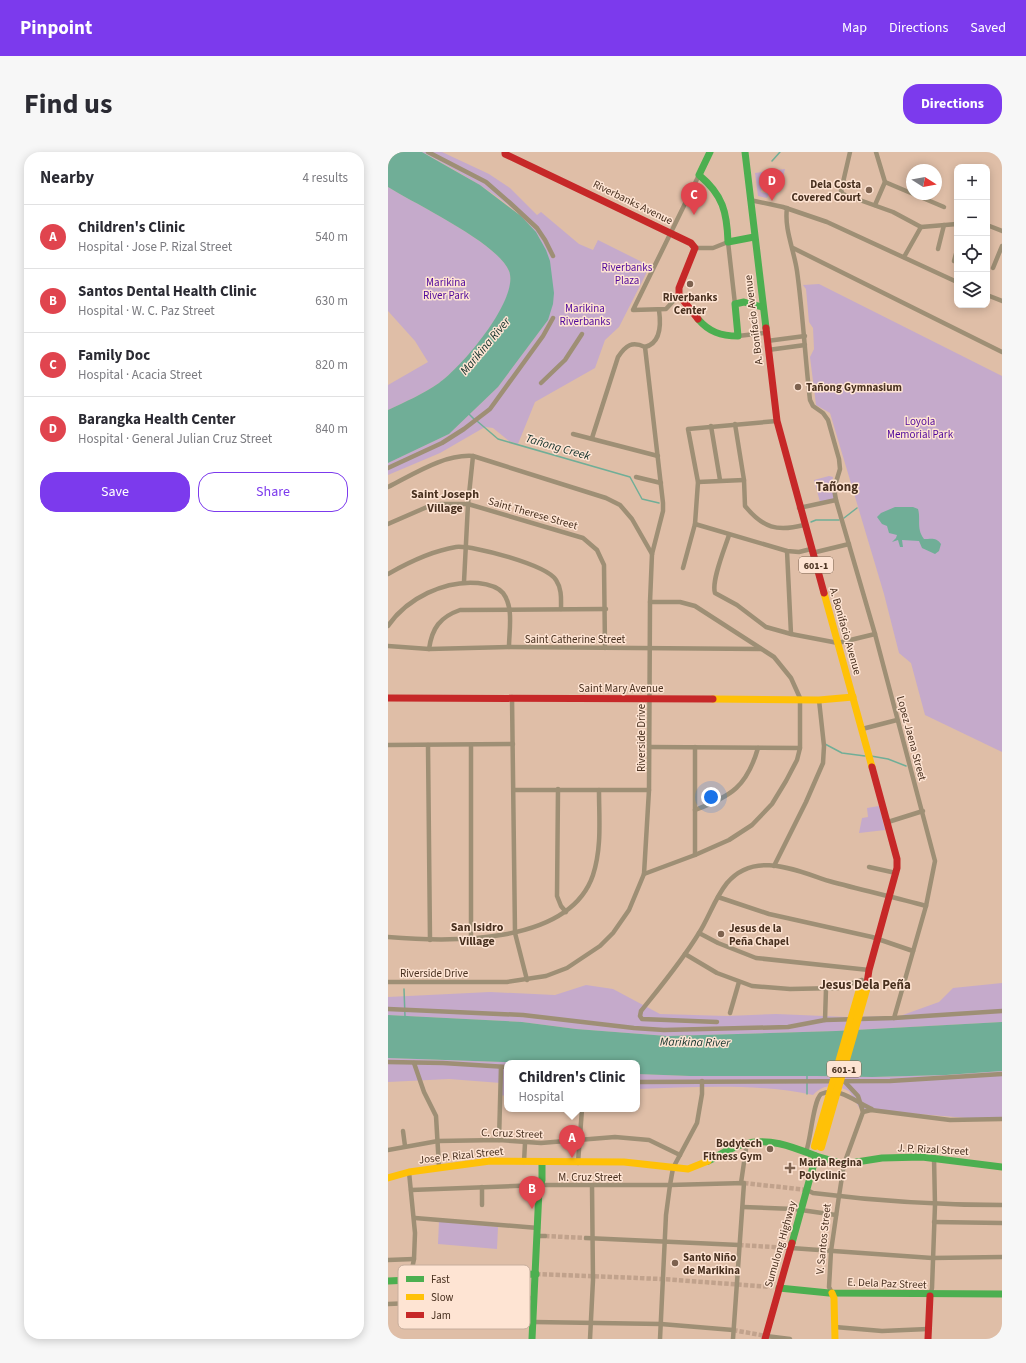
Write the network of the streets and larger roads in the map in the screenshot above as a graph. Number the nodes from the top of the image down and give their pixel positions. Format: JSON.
{"nodes":[{"id":1,"x":428,"y":152,"type":"edge"},
{"id":2,"x":710,"y":152,"type":"edge"},
{"id":3,"x":745,"y":152,"type":"edge"},
{"id":4,"x":850,"y":152,"type":"edge"},
{"id":5,"x":877,"y":152,"type":"edge"},
{"id":6,"x":505,"y":153,"type":"edge"},
{"id":7,"x":699,"y":175,"type":"junction"},
{"id":8,"x":885,"y":182,"type":"junction"},
{"id":9,"x":750,"y":200,"type":"junction"},
{"id":10,"x":875,"y":206,"type":"junction"},
{"id":11,"x":786,"y":208,"type":"junction"},
{"id":12,"x":944,"y":208,"type":"dead end"},
{"id":13,"x":954,"y":224,"type":"edge"},
{"id":14,"x":1002,"y":224,"type":"edge"},
{"id":15,"x":944,"y":225,"type":"junction"},
{"id":16,"x":921,"y":227,"type":"junction"},
{"id":17,"x":990,"y":227,"type":"edge"},
{"id":18,"x":1001,"y":231,"type":"edge"},
{"id":19,"x":671,"y":232,"type":"junction"},
{"id":20,"x":754,"y":237,"type":"junction"},
{"id":21,"x":728,"y":242,"type":"junction"},
{"id":22,"x":1002,"y":246,"type":"edge"},
{"id":23,"x":695,"y":248,"type":"junction"},
{"id":24,"x":793,"y":248,"type":"junction"},
{"id":25,"x":938,"y":248,"type":"dead end"},
{"id":26,"x":552,"y":256,"type":"dead end"},
{"id":27,"x":904,"y":257,"type":"junction"},
{"id":28,"x":993,"y":268,"type":"dead end"},
{"id":29,"x":954,"y":281,"type":"edge"},
{"id":30,"x":679,"y":295,"type":"junction"},
{"id":31,"x":990,"y":296,"type":"edge"},
{"id":32,"x":1002,"y":301,"type":"edge"},
{"id":33,"x":735,"y":304,"type":"junction"},
{"id":34,"x":762,"y":307,"type":"junction"},
{"id":35,"x":659,"y":310,"type":"junction"},
{"id":36,"x":552,"y":318,"type":"dead end"},
{"id":37,"x":582,"y":334,"type":"dead end"},
{"id":38,"x":738,"y":336,"type":"junction"},
{"id":39,"x":805,"y":336,"type":"junction"},
{"id":40,"x":766,"y":337,"type":"junction"},
{"id":41,"x":805,"y":345,"type":"junction"},
{"id":42,"x":645,"y":347,"type":"junction"},
{"id":43,"x":768,"y":350,"type":"junction"},
{"id":44,"x":1002,"y":352,"type":"edge"},
{"id":45,"x":541,"y":383,"type":"dead end"},
{"id":46,"x":777,"y":421,"type":"junction"},
{"id":47,"x":735,"y":424,"type":"junction"},
{"id":48,"x":711,"y":426,"type":"junction"},
{"id":49,"x":572,"y":434,"type":"dead end"},
{"id":50,"x":592,"y":438,"type":"junction"},
{"id":51,"x":474,"y":456,"type":"junction"},
{"id":52,"x":658,"y":456,"type":"junction"},
{"id":53,"x":388,"y":468,"type":"edge"},
{"id":54,"x":636,"y":477,"type":"dead end"},
{"id":55,"x":720,"y":480,"type":"junction"},
{"id":56,"x":744,"y":480,"type":"junction"},
{"id":57,"x":698,"y":482,"type":"junction"},
{"id":58,"x":661,"y":483,"type":"junction"},
{"id":59,"x":388,"y":487,"type":"edge"},
{"id":60,"x":836,"y":500,"type":"junction"},
{"id":61,"x":468,"y":504,"type":"junction"},
{"id":62,"x":799,"y":508,"type":"junction"},
{"id":63,"x":388,"y":524,"type":"edge"},
{"id":64,"x":695,"y":524,"type":"junction"},
{"id":65,"x":804,"y":525,"type":"junction"},
{"id":66,"x":729,"y":535,"type":"junction"},
{"id":67,"x":849,"y":544,"type":"junction"},
{"id":68,"x":466,"y":547,"type":"junction"},
{"id":69,"x":786,"y":551,"type":"junction"},
{"id":70,"x":812,"y":551,"type":"junction"},
{"id":71,"x":652,"y":554,"type":"junction"},
{"id":72,"x":683,"y":568,"type":"dead end"},
{"id":73,"x":388,"y":574,"type":"edge"},
{"id":74,"x":464,"y":582,"type":"junction"},
{"id":75,"x":650,"y":602,"type":"junction"},
{"id":76,"x":509,"y":609,"type":"junction"},
{"id":77,"x":561,"y":609,"type":"junction"},
{"id":78,"x":606,"y":609,"type":"junction"},
{"id":79,"x":388,"y":626,"type":"edge"},
{"id":80,"x":791,"y":634,"type":"junction"},
{"id":81,"x":875,"y":634,"type":"junction"},
{"id":82,"x":838,"y":643,"type":"junction"},
{"id":83,"x":388,"y":646,"type":"edge"},
{"id":84,"x":510,"y":647,"type":"junction"},
{"id":85,"x":605,"y":648,"type":"junction"},
{"id":86,"x":650,"y":648,"type":"junction"},
{"id":87,"x":761,"y":648,"type":"junction"},
{"id":88,"x":429,"y":649,"type":"junction"},
{"id":89,"x":512,"y":697,"type":"junction"},
{"id":90,"x":853,"y":697,"type":"junction"},
{"id":91,"x":388,"y":698,"type":"edge"},
{"id":92,"x":800,"y":698,"type":"junction"},
{"id":93,"x":650,"y":699,"type":"junction"},
{"id":94,"x":819,"y":700,"type":"junction"},
{"id":95,"x":897,"y":720,"type":"junction"},
{"id":96,"x":862,"y":729,"type":"junction"},
{"id":97,"x":514,"y":744,"type":"junction"},
{"id":98,"x":388,"y":745,"type":"edge"},
{"id":99,"x":428,"y":745,"type":"junction"},
{"id":100,"x":471,"y":746,"type":"junction"},
{"id":101,"x":649,"y":747,"type":"junction"},
{"id":102,"x":695,"y":747,"type":"junction"},
{"id":103,"x":758,"y":748,"type":"junction"},
{"id":104,"x":800,"y":748,"type":"junction"},
{"id":105,"x":514,"y":790,"type":"junction"},
{"id":106,"x":558,"y":790,"type":"junction"},
{"id":107,"x":599,"y":790,"type":"junction"},
{"id":108,"x":650,"y":790,"type":"junction"},
{"id":109,"x":695,"y":810,"type":"junction"},
{"id":110,"x":923,"y":812,"type":"junction"},
{"id":111,"x":888,"y":822,"type":"junction"},
{"id":112,"x":695,"y":855,"type":"junction"},
{"id":113,"x":774,"y":866,"type":"junction"},
{"id":114,"x":870,"y":867,"type":"dead end"},
{"id":115,"x":896,"y":872,"type":"junction"},
{"id":116,"x":644,"y":874,"type":"junction"},
{"id":117,"x":890,"y":895,"type":"junction"},
{"id":118,"x":718,"y":897,"type":"junction"},
{"id":119,"x":926,"y":906,"type":"junction"},
{"id":120,"x":566,"y":912,"type":"junction"},
{"id":121,"x":514,"y":933,"type":"junction"},
{"id":122,"x":700,"y":933,"type":"junction"},
{"id":123,"x":388,"y":937,"type":"edge"},
{"id":124,"x":471,"y":937,"type":"junction"},
{"id":125,"x":430,"y":940,"type":"junction"},
{"id":126,"x":877,"y":940,"type":"junction"},
{"id":127,"x":913,"y":951,"type":"junction"},
{"id":128,"x":685,"y":954,"type":"junction"},
{"id":129,"x":869,"y":970,"type":"junction"},
{"id":130,"x":527,"y":980,"type":"junction"},
{"id":131,"x":862,"y":980,"type":"junction"},
{"id":132,"x":388,"y":982,"type":"edge"},
{"id":133,"x":738,"y":982,"type":"junction"},
{"id":134,"x":826,"y":988,"type":"junction"},
{"id":135,"x":863,"y":990,"type":"junction"},
{"id":136,"x":388,"y":1009,"type":"edge"},
{"id":137,"x":1002,"y":1011,"type":"edge"},
{"id":138,"x":730,"y":1013,"type":"dead end"},
{"id":139,"x":894,"y":1018,"type":"junction"},
{"id":140,"x":825,"y":1020,"type":"junction"},
{"id":141,"x":718,"y":1022,"type":"dead end"},
{"id":142,"x":388,"y":1062,"type":"edge"},
{"id":143,"x":414,"y":1063,"type":"junction"},
{"id":144,"x":501,"y":1067,"type":"joint"},
{"id":145,"x":1002,"y":1074,"type":"edge"},
{"id":146,"x":702,"y":1081,"type":"junction"},
{"id":147,"x":640,"y":1082,"type":"edge"},
{"id":148,"x":837,"y":1082,"type":"junction"},
{"id":149,"x":845,"y":1082,"type":"junction"},
{"id":150,"x":834,"y":1093,"type":"junction"},
{"id":151,"x":858,"y":1100,"type":"junction"},
{"id":152,"x":875,"y":1111,"type":"junction"},
{"id":153,"x":582,"y":1112,"type":"edge"},
{"id":154,"x":863,"y":1112,"type":"junction"},
{"id":155,"x":1002,"y":1119,"type":"edge"},
{"id":156,"x":403,"y":1131,"type":"dead end"},
{"id":157,"x":499,"y":1140,"type":"junction"},
{"id":158,"x":438,"y":1141,"type":"junction"},
{"id":159,"x":580,"y":1141,"type":"junction"},
{"id":160,"x":525,"y":1142,"type":"junction"},
{"id":161,"x":747,"y":1142,"type":"junction"},
{"id":162,"x":405,"y":1146,"type":"junction"},
{"id":163,"x":388,"y":1150,"type":"edge"},
{"id":164,"x":806,"y":1152,"type":"junction"},
{"id":165,"x":680,"y":1155,"type":"junction"},
{"id":166,"x":816,"y":1156,"type":"junction"},
{"id":167,"x":934,"y":1157,"type":"junction"},
{"id":168,"x":524,"y":1162,"type":"junction"},
{"id":169,"x":542,"y":1162,"type":"junction"},
{"id":170,"x":578,"y":1163,"type":"junction"},
{"id":171,"x":844,"y":1164,"type":"junction"},
{"id":172,"x":1002,"y":1167,"type":"edge"},
{"id":173,"x":439,"y":1168,"type":"junction"},
{"id":174,"x":673,"y":1168,"type":"junction"},
{"id":175,"x":409,"y":1172,"type":"junction"},
{"id":176,"x":388,"y":1178,"type":"edge"},
{"id":177,"x":743,"y":1183,"type":"junction"},
{"id":178,"x":540,"y":1185,"type":"junction"},
{"id":179,"x":670,"y":1185,"type":"junction"},
{"id":180,"x":592,"y":1186,"type":"junction"},
{"id":181,"x":482,"y":1187,"type":"junction"},
{"id":182,"x":411,"y":1190,"type":"junction"},
{"id":183,"x":807,"y":1190,"type":"junction"},
{"id":184,"x":839,"y":1196,"type":"junction"},
{"id":185,"x":482,"y":1205,"type":"dead end"},
{"id":186,"x":936,"y":1205,"type":"junction"},
{"id":187,"x":1002,"y":1205,"type":"edge"},
{"id":188,"x":743,"y":1207,"type":"junction"},
{"id":189,"x":801,"y":1210,"type":"junction"},
{"id":190,"x":836,"y":1215,"type":"junction"},
{"id":191,"x":415,"y":1218,"type":"junction"},
{"id":192,"x":934,"y":1222,"type":"junction"},
{"id":193,"x":1002,"y":1223,"type":"edge"},
{"id":194,"x":540,"y":1233,"type":"junction"},
{"id":195,"x":586,"y":1238,"type":"tunnel mouth"},
{"id":196,"x":592,"y":1238,"type":"junction"},
{"id":197,"x":664,"y":1241,"type":"junction"},
{"id":198,"x":739,"y":1245,"type":"junction"},
{"id":199,"x":791,"y":1248,"type":"junction"},
{"id":200,"x":832,"y":1251,"type":"junction"},
{"id":201,"x":1002,"y":1257,"type":"edge"},
{"id":202,"x":932,"y":1258,"type":"junction"},
{"id":203,"x":414,"y":1259,"type":"junction"},
{"id":204,"x":388,"y":1260,"type":"edge"},
{"id":205,"x":413,"y":1265,"type":"edge"},
{"id":206,"x":530,"y":1274,"type":"edge"},
{"id":207,"x":536,"y":1274,"type":"junction"},
{"id":208,"x":398,"y":1280,"type":"edge"},
{"id":209,"x":388,"y":1281,"type":"edge"},
{"id":210,"x":776,"y":1287,"type":"junction"},
{"id":211,"x":832,"y":1293,"type":"junction"},
{"id":212,"x":1002,"y":1294,"type":"edge"},
{"id":213,"x":930,"y":1296,"type":"junction"},
{"id":214,"x":530,"y":1298,"type":"edge"},
{"id":215,"x":534,"y":1298,"type":"junction"},
{"id":216,"x":398,"y":1303,"type":"edge"},
{"id":217,"x":388,"y":1304,"type":"edge"},
{"id":218,"x":534,"y":1322,"type":"junction"},
{"id":219,"x":591,"y":1324,"type":"junction"},
{"id":220,"x":661,"y":1324,"type":"junction"},
{"id":221,"x":835,"y":1327,"type":"junction"},
{"id":222,"x":928,"y":1329,"type":"junction"},
{"id":223,"x":733,"y":1330,"type":"junction"},
{"id":224,"x":766,"y":1338,"type":"edge"},
{"id":225,"x":532,"y":1339,"type":"edge"},
{"id":226,"x":590,"y":1339,"type":"edge"},
{"id":227,"x":660,"y":1339,"type":"edge"},
{"id":228,"x":733,"y":1339,"type":"edge"},
{"id":229,"x":790,"y":1339,"type":"edge"},
{"id":230,"x":835,"y":1339,"type":"edge"},
{"id":231,"x":928,"y":1339,"type":"edge"}],
"edges":[{"from":1,"to":26,"type":"street"},
{"from":2,"to":7,"type":"street"},
{"from":3,"to":9,"type":"street","name":"A. Bonifacio Avenue","number":"601-1"},
{"from":4,"to":10,"type":"street"},
{"from":5,"to":8,"type":"street"},
{"from":6,"to":19,"type":"street","name":"Riverbanks Avenue"},
{"from":7,"to":19,"type":"street"},
{"from":7,"to":21,"type":"street"},
{"from":8,"to":10,"type":"street"},
{"from":8,"to":12,"type":"street"},
{"from":9,"to":11,"type":"street"},
{"from":9,"to":20,"type":"street","name":"A. Bonifacio Avenue","number":"601-1"},
{"from":10,"to":16,"type":"street"},
{"from":11,"to":24,"type":"street","name":"Lopez Jaena Street"},
{"from":11,"to":27,"type":"street"},
{"from":13,"to":15,"type":"street"},
{"from":14,"to":18,"type":"street"},
{"from":15,"to":16,"type":"street"},
{"from":15,"to":25,"type":"street"},
{"from":16,"to":27,"type":"street"},
{"from":17,"to":18,"type":"street"},
{"from":19,"to":23,"type":"street","name":"Riverbanks Avenue"},
{"from":19,"to":35,"type":"street"},
{"from":20,"to":21,"type":"street"},
{"from":20,"to":34,"type":"street","name":"A. Bonifacio Avenue","number":"601-1"},
{"from":21,"to":23,"type":"street"},
{"from":21,"to":33,"type":"street"},
{"from":22,"to":28,"type":"street"},
{"from":23,"to":30,"type":"street"},
{"from":24,"to":39,"type":"street","name":"Lopez Jaena Street"},
{"from":24,"to":44,"type":"street"},
{"from":27,"to":29,"type":"street"},
{"from":30,"to":35,"type":"street"},
{"from":30,"to":38,"type":"street"},
{"from":31,"to":32,"type":"street"},
{"from":33,"to":34,"type":"street"},
{"from":33,"to":38,"type":"street"},
{"from":34,"to":40,"type":"street","name":"A. Bonifacio Avenue","number":"601-1"},
{"from":35,"to":42,"type":"street"},
{"from":36,"to":53,"type":"street"},
{"from":37,"to":45,"type":"street"},
{"from":38,"to":40,"type":"street"},
{"from":39,"to":40,"type":"street"},
{"from":39,"to":41,"type":"street","name":"Lopez Jaena Street"},
{"from":40,"to":43,"type":"street","name":"A. Bonifacio Avenue","number":"601-1"},
{"from":41,"to":43,"type":"street"},
{"from":41,"to":60,"type":"street","name":"Lopez Jaena Street"},
{"from":42,"to":50,"type":"street"},
{"from":42,"to":52,"type":"street","name":"Riverside Drive"},
{"from":43,"to":46,"type":"street","name":"A. Bonifacio Avenue","number":"601-1"},
{"from":46,"to":47,"type":"street"},
{"from":46,"to":62,"type":"street","name":"A. Bonifacio Avenue","number":"601-1"},
{"from":47,"to":48,"type":"street"},
{"from":47,"to":56,"type":"street"},
{"from":48,"to":55,"type":"street"},
{"from":48,"to":57,"type":"street"},
{"from":49,"to":50,"type":"street"},
{"from":50,"to":52,"type":"street"},
{"from":51,"to":59,"type":"street"},
{"from":51,"to":61,"type":"street"},
{"from":51,"to":71,"type":"street"},
{"from":52,"to":58,"type":"street","name":"Riverside Drive"},
{"from":54,"to":58,"type":"street"},
{"from":55,"to":56,"type":"street"},
{"from":55,"to":57,"type":"street"},
{"from":56,"to":65,"type":"street"},
{"from":57,"to":64,"type":"street"},
{"from":58,"to":71,"type":"street","name":"Riverside Drive"},
{"from":60,"to":62,"type":"street"},
{"from":60,"to":67,"type":"street","name":"Lopez Jaena Street"},
{"from":61,"to":63,"type":"street","name":"Saint Therese Street"},
{"from":61,"to":68,"type":"street"},
{"from":61,"to":78,"type":"street","name":"Saint Therese Street"},
{"from":62,"to":65,"type":"street","name":"A. Bonifacio Avenue","number":"601-1"},
{"from":64,"to":66,"type":"street"},
{"from":64,"to":72,"type":"street"},
{"from":65,"to":70,"type":"street","name":"A. Bonifacio Avenue","number":"601-1"},
{"from":66,"to":69,"type":"street"},
{"from":66,"to":80,"type":"street"},
{"from":67,"to":70,"type":"street"},
{"from":67,"to":81,"type":"street","name":"Lopez Jaena Street"},
{"from":68,"to":73,"type":"street"},
{"from":68,"to":74,"type":"street"},
{"from":68,"to":77,"type":"street"},
{"from":69,"to":70,"type":"street"},
{"from":69,"to":80,"type":"street"},
{"from":70,"to":82,"type":"street","name":"A. Bonifacio Avenue","number":"601-1"},
{"from":71,"to":75,"type":"street","name":"Riverside Drive"},
{"from":74,"to":76,"type":"street"},
{"from":74,"to":79,"type":"street"},
{"from":75,"to":86,"type":"street","name":"Riverside Drive"},
{"from":75,"to":87,"type":"street"},
{"from":76,"to":77,"type":"street"},
{"from":76,"to":84,"type":"street"},
{"from":76,"to":88,"type":"street"},
{"from":77,"to":78,"type":"street"},
{"from":78,"to":85,"type":"street","name":"Saint Therese Street"},
{"from":80,"to":82,"type":"street"},
{"from":81,"to":82,"type":"street"},
{"from":81,"to":95,"type":"street","name":"Lopez Jaena Street"},
{"from":82,"to":90,"type":"street","name":"A. Bonifacio Avenue","number":"601-1"},
{"from":83,"to":88,"type":"street","name":"Saint Catherine Street"},
{"from":84,"to":85,"type":"street","name":"Saint Catherine Street"},
{"from":84,"to":88,"type":"street","name":"Saint Catherine Street"},
{"from":85,"to":86,"type":"street","name":"Saint Catherine Street"},
{"from":86,"to":87,"type":"street","name":"Saint Catherine Street"},
{"from":86,"to":93,"type":"street","name":"Riverside Drive"},
{"from":87,"to":92,"type":"street"},
{"from":89,"to":91,"type":"street","name":"Saint Mary Avenue"},
{"from":89,"to":93,"type":"street","name":"Saint Mary Avenue"},
{"from":89,"to":97,"type":"street"},
{"from":90,"to":94,"type":"street","name":"Saint Mary Avenue"},
{"from":90,"to":96,"type":"street","name":"A. Bonifacio Avenue","number":"601-1"},
{"from":92,"to":93,"type":"street","name":"Saint Mary Avenue"},
{"from":92,"to":94,"type":"street","name":"Saint Mary Avenue"},
{"from":92,"to":104,"type":"street"},
{"from":93,"to":101,"type":"street","name":"Riverside Drive"},
{"from":94,"to":113,"type":"street"},
{"from":95,"to":96,"type":"street"},
{"from":95,"to":110,"type":"street","name":"Lopez Jaena Street"},
{"from":96,"to":111,"type":"street","name":"A. Bonifacio Avenue","number":"601-1"},
{"from":97,"to":100,"type":"street"},
{"from":97,"to":105,"type":"street"},
{"from":98,"to":99,"type":"street"},
{"from":99,"to":100,"type":"street"},
{"from":99,"to":125,"type":"street"},
{"from":100,"to":124,"type":"street"},
{"from":101,"to":102,"type":"street"},
{"from":101,"to":108,"type":"street","name":"Riverside Drive"},
{"from":102,"to":103,"type":"street"},
{"from":102,"to":109,"type":"street"},
{"from":103,"to":104,"type":"street"},
{"from":103,"to":109,"type":"street"},
{"from":104,"to":112,"type":"street"},
{"from":105,"to":106,"type":"street"},
{"from":105,"to":121,"type":"street"},
{"from":106,"to":107,"type":"street"},
{"from":106,"to":120,"type":"street"},
{"from":107,"to":108,"type":"street"},
{"from":107,"to":120,"type":"street"},
{"from":108,"to":116,"type":"street","name":"Riverside Drive"},
{"from":109,"to":112,"type":"street"},
{"from":110,"to":111,"type":"street"},
{"from":110,"to":119,"type":"street","name":"Lopez Jaena Street"},
{"from":111,"to":115,"type":"street","name":"A. Bonifacio Avenue","number":"601-1"},
{"from":112,"to":116,"type":"street"},
{"from":113,"to":117,"type":"street"},
{"from":113,"to":118,"type":"street"},
{"from":114,"to":115,"type":"street"},
{"from":115,"to":117,"type":"street","name":"A. Bonifacio Avenue","number":"601-1"},
{"from":116,"to":130,"type":"street","name":"Riverside Drive"},
{"from":117,"to":119,"type":"street"},
{"from":117,"to":126,"type":"street","name":"A. Bonifacio Avenue","number":"601-1"},
{"from":118,"to":122,"type":"street"},
{"from":118,"to":126,"type":"street"},
{"from":119,"to":127,"type":"street","name":"Lopez Jaena Street"},
{"from":120,"to":121,"type":"street"},
{"from":121,"to":124,"type":"street"},
{"from":121,"to":130,"type":"street"},
{"from":122,"to":128,"type":"street"},
{"from":122,"to":129,"type":"street"},
{"from":123,"to":125,"type":"street"},
{"from":124,"to":125,"type":"street"},
{"from":126,"to":127,"type":"street"},
{"from":126,"to":129,"type":"street","name":"A. Bonifacio Avenue","number":"601-1"},
{"from":127,"to":139,"type":"street","name":"Lopez Jaena Street"},
{"from":128,"to":133,"type":"street"},
{"from":128,"to":141,"type":"street"},
{"from":129,"to":131,"type":"street","name":"A. Bonifacio Avenue","number":"601-1"},
{"from":129,"to":135,"type":"street","name":"A. Bonifacio Avenue","number":"601-1"},
{"from":130,"to":132,"type":"street","name":"Riverside Drive"},
{"from":131,"to":134,"type":"street"},
{"from":131,"to":135,"type":"street","name":"A. Bonifacio Avenue","number":"601-1"},
{"from":133,"to":134,"type":"street"},
{"from":133,"to":138,"type":"street"},
{"from":134,"to":140,"type":"street"},
{"from":135,"to":166,"type":"street","name":"A. Bonifacio Avenue","number":"601-1","bridge":true},
{"from":136,"to":140,"type":"street"},
{"from":137,"to":139,"type":"street"},
{"from":139,"to":140,"type":"street"},
{"from":142,"to":143,"type":"street"},
{"from":143,"to":144,"type":"street"},
{"from":143,"to":158,"type":"street"},
{"from":144,"to":157,"type":"street"},
{"from":145,"to":149,"type":"street"},
{"from":146,"to":147,"type":"street"},
{"from":146,"to":148,"type":"street"},
{"from":146,"to":165,"type":"street"},
{"from":148,"to":149,"type":"street"},
{"from":148,"to":150,"type":"street"},
{"from":149,"to":151,"type":"street"},
{"from":150,"to":151,"type":"street"},
{"from":150,"to":164,"type":"street"},
{"from":151,"to":152,"type":"street"},
{"from":151,"to":154,"type":"street"},
{"from":152,"to":154,"type":"street"},
{"from":152,"to":155,"type":"street"},
{"from":153,"to":159,"type":"street"},
{"from":154,"to":171,"type":"street","name":"V. Santos Street"},
{"from":156,"to":162,"type":"street"},
{"from":157,"to":158,"type":"street","name":"C. Cruz Street"},
{"from":157,"to":160,"type":"street","name":"C. Cruz Street"},
{"from":158,"to":162,"type":"street","name":"C. Cruz Street"},
{"from":158,"to":173,"type":"street"},
{"from":159,"to":160,"type":"street","name":"C. Cruz Street"},
{"from":159,"to":165,"type":"street","name":"C. Cruz Street"},
{"from":159,"to":170,"type":"street"},
{"from":160,"to":168,"type":"street"},
{"from":161,"to":164,"type":"street","name":"Jose P. Rizal Street"},
{"from":161,"to":174,"type":"street","name":"Jose P. Rizal Street"},
{"from":161,"to":177,"type":"street"},
{"from":162,"to":163,"type":"street","name":"C. Cruz Street"},
{"from":164,"to":166,"type":"street","name":"Jose P. Rizal Street"},
{"from":165,"to":174,"type":"street"},
{"from":166,"to":171,"type":"street","name":"J. P. Rizal Street"},
{"from":166,"to":183,"type":"street","name":"Sumulong Highway","number":"601-1"},
{"from":167,"to":171,"type":"street","name":"J. P. Rizal Street"},
{"from":167,"to":172,"type":"street","name":"J. P. Rizal Street"},
{"from":167,"to":186,"type":"street"},
{"from":168,"to":169,"type":"street","name":"Jose P. Rizal Street"},
{"from":168,"to":173,"type":"street","name":"Jose P. Rizal Street"},
{"from":169,"to":170,"type":"street","name":"Jose P. Rizal Street"},
{"from":169,"to":178,"type":"street"},
{"from":170,"to":174,"type":"street","name":"Jose P. Rizal Street"},
{"from":171,"to":184,"type":"street","name":"V. Santos Street"},
{"from":173,"to":175,"type":"street","name":"Jose P. Rizal Street"},
{"from":174,"to":179,"type":"street"},
{"from":175,"to":176,"type":"street","name":"Jose P. Rizal Street"},
{"from":175,"to":182,"type":"street"},
{"from":177,"to":179,"type":"street","name":"M. Cruz Street"},
{"from":177,"to":188,"type":"street"},
{"from":178,"to":180,"type":"street","name":"M. Cruz Street"},
{"from":178,"to":181,"type":"street","name":"M. Cruz Street"},
{"from":178,"to":194,"type":"street"},
{"from":179,"to":180,"type":"street","name":"M. Cruz Street"},
{"from":179,"to":197,"type":"street"},
{"from":180,"to":196,"type":"street"},
{"from":181,"to":182,"type":"street","name":"M. Cruz Street"},
{"from":181,"to":185,"type":"street"},
{"from":182,"to":191,"type":"street"},
{"from":183,"to":184,"type":"street"},
{"from":183,"to":189,"type":"street","name":"Sumulong Highway","number":"601-1"},
{"from":184,"to":186,"type":"street"},
{"from":184,"to":190,"type":"street","name":"V. Santos Street"},
{"from":186,"to":187,"type":"street"},
{"from":186,"to":192,"type":"street"},
{"from":188,"to":189,"type":"street"},
{"from":188,"to":198,"type":"street"},
{"from":189,"to":190,"type":"street"},
{"from":189,"to":199,"type":"street","name":"Sumulong Highway","number":"601-1"},
{"from":190,"to":200,"type":"street","name":"V. Santos Street"},
{"from":191,"to":194,"type":"street"},
{"from":191,"to":203,"type":"street"},
{"from":192,"to":193,"type":"street"},
{"from":192,"to":202,"type":"street"},
{"from":194,"to":207,"type":"street"},
{"from":195,"to":196,"type":"street"},
{"from":196,"to":197,"type":"street"},
{"from":196,"to":219,"type":"street"},
{"from":197,"to":198,"type":"street"},
{"from":197,"to":220,"type":"street"},
{"from":198,"to":223,"type":"street"},
{"from":199,"to":200,"type":"street"},
{"from":199,"to":210,"type":"street","name":"Sumulong Highway","number":"601-1"},
{"from":200,"to":202,"type":"street"},
{"from":200,"to":211,"type":"street","name":"V. Santos Street"},
{"from":201,"to":202,"type":"street"},
{"from":202,"to":213,"type":"street"},
{"from":203,"to":204,"type":"street"},
{"from":203,"to":205,"type":"street"},
{"from":206,"to":207,"type":"street"},
{"from":207,"to":215,"type":"street"},
{"from":208,"to":209,"type":"street"},
{"from":210,"to":211,"type":"street","name":"E. Dela Paz Street"},
{"from":210,"to":224,"type":"street","name":"Sumulong Highway","number":"601-1"},
{"from":211,"to":213,"type":"street","name":"E. Dela Paz Street"},
{"from":211,"to":221,"type":"street","name":"V. Santos Street"},
{"from":212,"to":213,"type":"street","name":"E. Dela Paz Street"},
{"from":213,"to":222,"type":"street"},
{"from":214,"to":215,"type":"street"},
{"from":215,"to":218,"type":"street"},
{"from":216,"to":217,"type":"street"},
{"from":218,"to":219,"type":"street"},
{"from":218,"to":225,"type":"street"},
{"from":219,"to":220,"type":"street"},
{"from":219,"to":226,"type":"street"},
{"from":220,"to":223,"type":"street"},
{"from":220,"to":227,"type":"street"},
{"from":221,"to":222,"type":"street"},
{"from":221,"to":230,"type":"street","name":"V. Santos Street"},
{"from":222,"to":231,"type":"street"},
{"from":223,"to":228,"type":"street"},
{"from":224,"to":229,"type":"street"}]}
